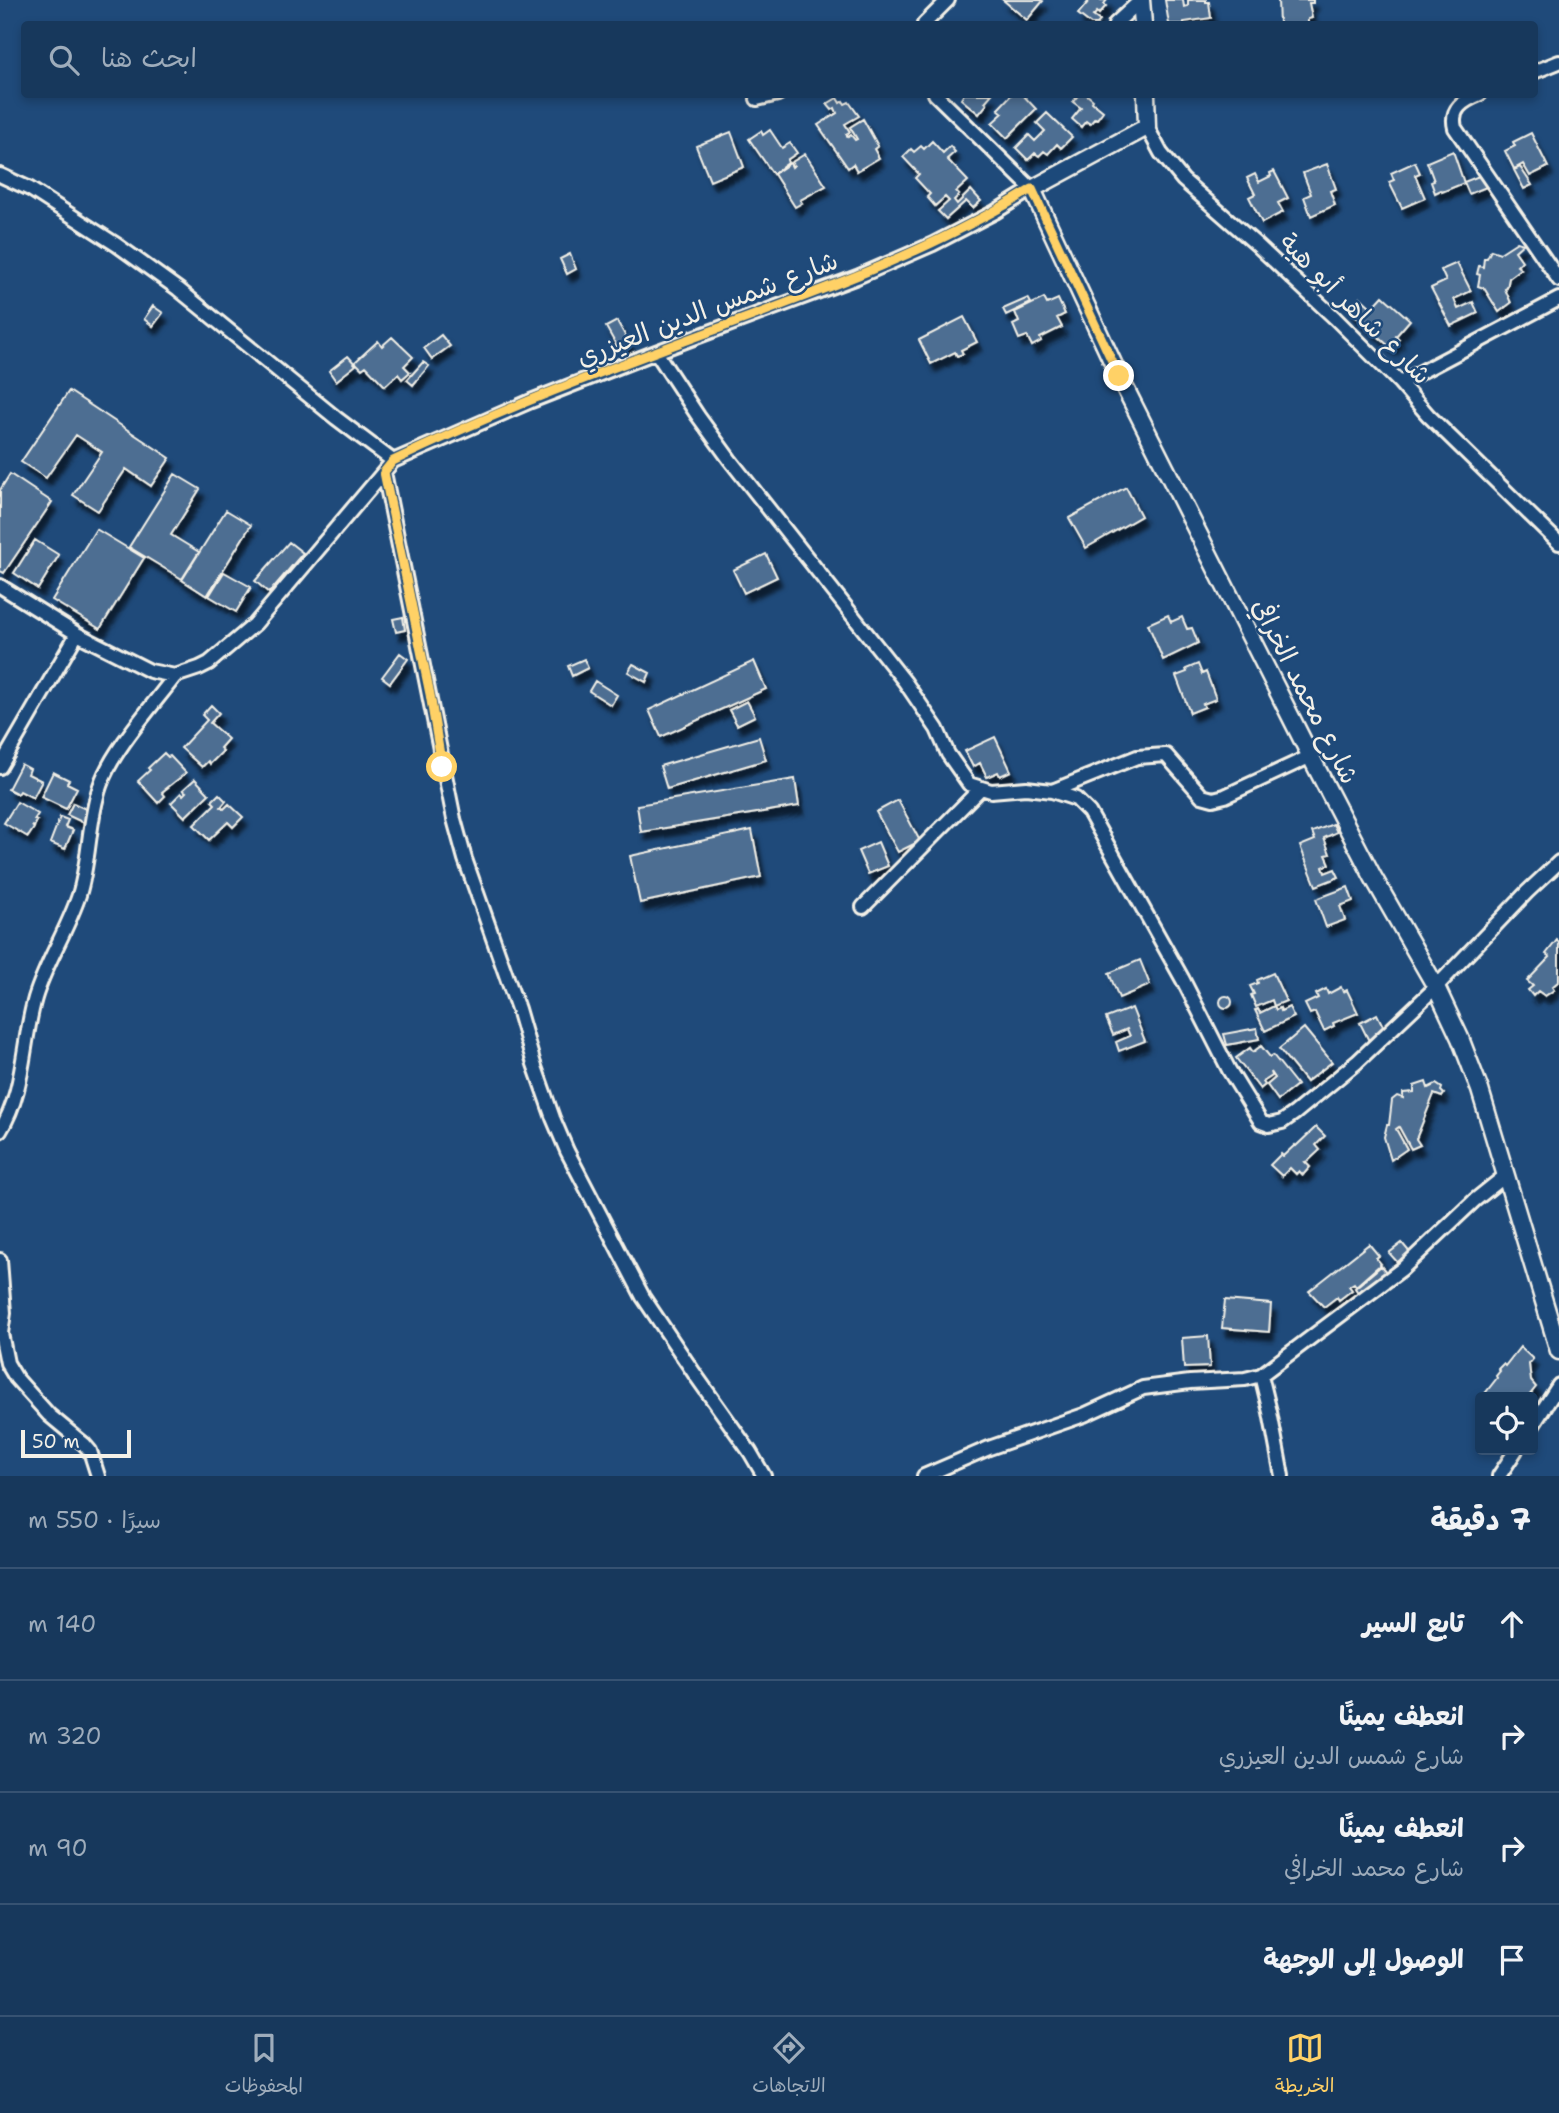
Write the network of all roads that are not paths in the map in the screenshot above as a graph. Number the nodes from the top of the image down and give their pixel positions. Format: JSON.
{"nodes":[{"id":1,"x":948,"y":0,"type":"edge"},
{"id":2,"x":1141,"y":0,"type":"edge"},
{"id":3,"x":927,"y":21,"type":"edge"},
{"id":4,"x":1118,"y":21,"type":"edge"},
{"id":5,"x":1143,"y":21,"type":"edge"},
{"id":6,"x":1559,"y":62,"type":"edge"},
{"id":7,"x":1538,"y":71,"type":"edge"},
{"id":8,"x":761,"y":98,"type":"edge"},
{"id":9,"x":939,"y":98,"type":"edge"},
{"id":10,"x":1146,"y":98,"type":"edge"},
{"id":11,"x":1471,"y":98,"type":"edge"},
{"id":12,"x":757,"y":99,"type":"dead end"},
{"id":13,"x":1147,"y":127,"type":"junction"},
{"id":14,"x":0,"y":174,"type":"edge"},
{"id":15,"x":1032,"y":189,"type":"junction"},
{"id":16,"x":1559,"y":280,"type":"edge"},
{"id":17,"x":1559,"y":299,"type":"edge"},
{"id":18,"x":656,"y":352,"type":"junction"},
{"id":19,"x":1401,"y":383,"type":"junction"},
{"id":20,"x":393,"y":461,"type":"junction"},
{"id":21,"x":384,"y":472,"type":"junction"},
{"id":22,"x":1559,"y":543,"type":"edge"},
{"id":23,"x":0,"y":586,"type":"edge"},
{"id":24,"x":76,"y":634,"type":"junction"},
{"id":25,"x":175,"y":676,"type":"junction"},
{"id":26,"x":1311,"y":756,"type":"junction"},
{"id":27,"x":0,"y":767,"type":"edge"},
{"id":28,"x":981,"y":789,"type":"junction"},
{"id":29,"x":1052,"y":790,"type":"junction"},
{"id":30,"x":1559,"y":862,"type":"edge"},
{"id":31,"x":863,"y":907,"type":"dead end"},
{"id":32,"x":1436,"y":986,"type":"junction"},
{"id":33,"x":0,"y":1131,"type":"edge"},
{"id":34,"x":1505,"y":1176,"type":"junction"},
{"id":35,"x":0,"y":1260,"type":"edge"},
{"id":36,"x":1559,"y":1351,"type":"edge"},
{"id":37,"x":1261,"y":1375,"type":"junction"},
{"id":38,"x":1559,"y":1384,"type":"edge"},
{"id":39,"x":1538,"y":1417,"type":"edge"},
{"id":40,"x":1513,"y":1455,"type":"edge"},
{"id":41,"x":98,"y":1476,"type":"edge"},
{"id":42,"x":764,"y":1476,"type":"edge"},
{"id":43,"x":924,"y":1476,"type":"edge"},
{"id":44,"x":1282,"y":1476,"type":"edge"},
{"id":45,"x":1499,"y":1476,"type":"edge"}],
"edges":[{"from":1,"to":3,"type":"street"},
{"from":2,"to":4,"type":"street"},
{"from":2,"to":5,"type":"street"},
{"from":6,"to":7,"type":"street"},
{"from":8,"to":12,"type":"street"},
{"from":9,"to":15,"type":"street","name":"شارع محمد الخرافي"},
{"from":10,"to":13,"type":"street","name":"شارع شاهر أبو هية"},
{"from":11,"to":16,"type":"street"},
{"from":13,"to":15,"type":"street","name":"شارع شمس الدين العيزري"},
{"from":13,"to":19,"type":"street","name":"شارع شاهر أبو هية"},
{"from":14,"to":20,"type":"street"},
{"from":15,"to":18,"type":"street","name":"شارع شمس الدين العيزري"},
{"from":15,"to":26,"type":"street","name":"شارع محمد الخرافي"},
{"from":17,"to":19,"type":"street"},
{"from":18,"to":20,"type":"street","name":"شارع شمس الدين العيزري"},
{"from":18,"to":28,"type":"street"},
{"from":19,"to":22,"type":"street","name":"شارع شاهر أبو هية"},
{"from":20,"to":21,"type":"street","name":"شارع شمس الدين العيزري"},
{"from":21,"to":25,"type":"street","name":"شارع شمس الدين العيزري"},
{"from":21,"to":42,"type":"street"},
{"from":23,"to":24,"type":"street"},
{"from":24,"to":25,"type":"street"},
{"from":24,"to":27,"type":"street"},
{"from":25,"to":33,"type":"street"},
{"from":26,"to":29,"type":"street"},
{"from":26,"to":32,"type":"street","name":"شارع محمد الخرافي"},
{"from":28,"to":29,"type":"street"},
{"from":28,"to":31,"type":"street"},
{"from":29,"to":32,"type":"street"},
{"from":30,"to":32,"type":"street"},
{"from":32,"to":34,"type":"street","name":"شارع محمد الخرافي"},
{"from":34,"to":36,"type":"street","name":"شارع محمد الخرافي"},
{"from":34,"to":37,"type":"street"},
{"from":35,"to":41,"type":"street"},
{"from":37,"to":43,"type":"street"},
{"from":37,"to":44,"type":"street"},
{"from":38,"to":39,"type":"street"},
{"from":40,"to":45,"type":"street"}]}
